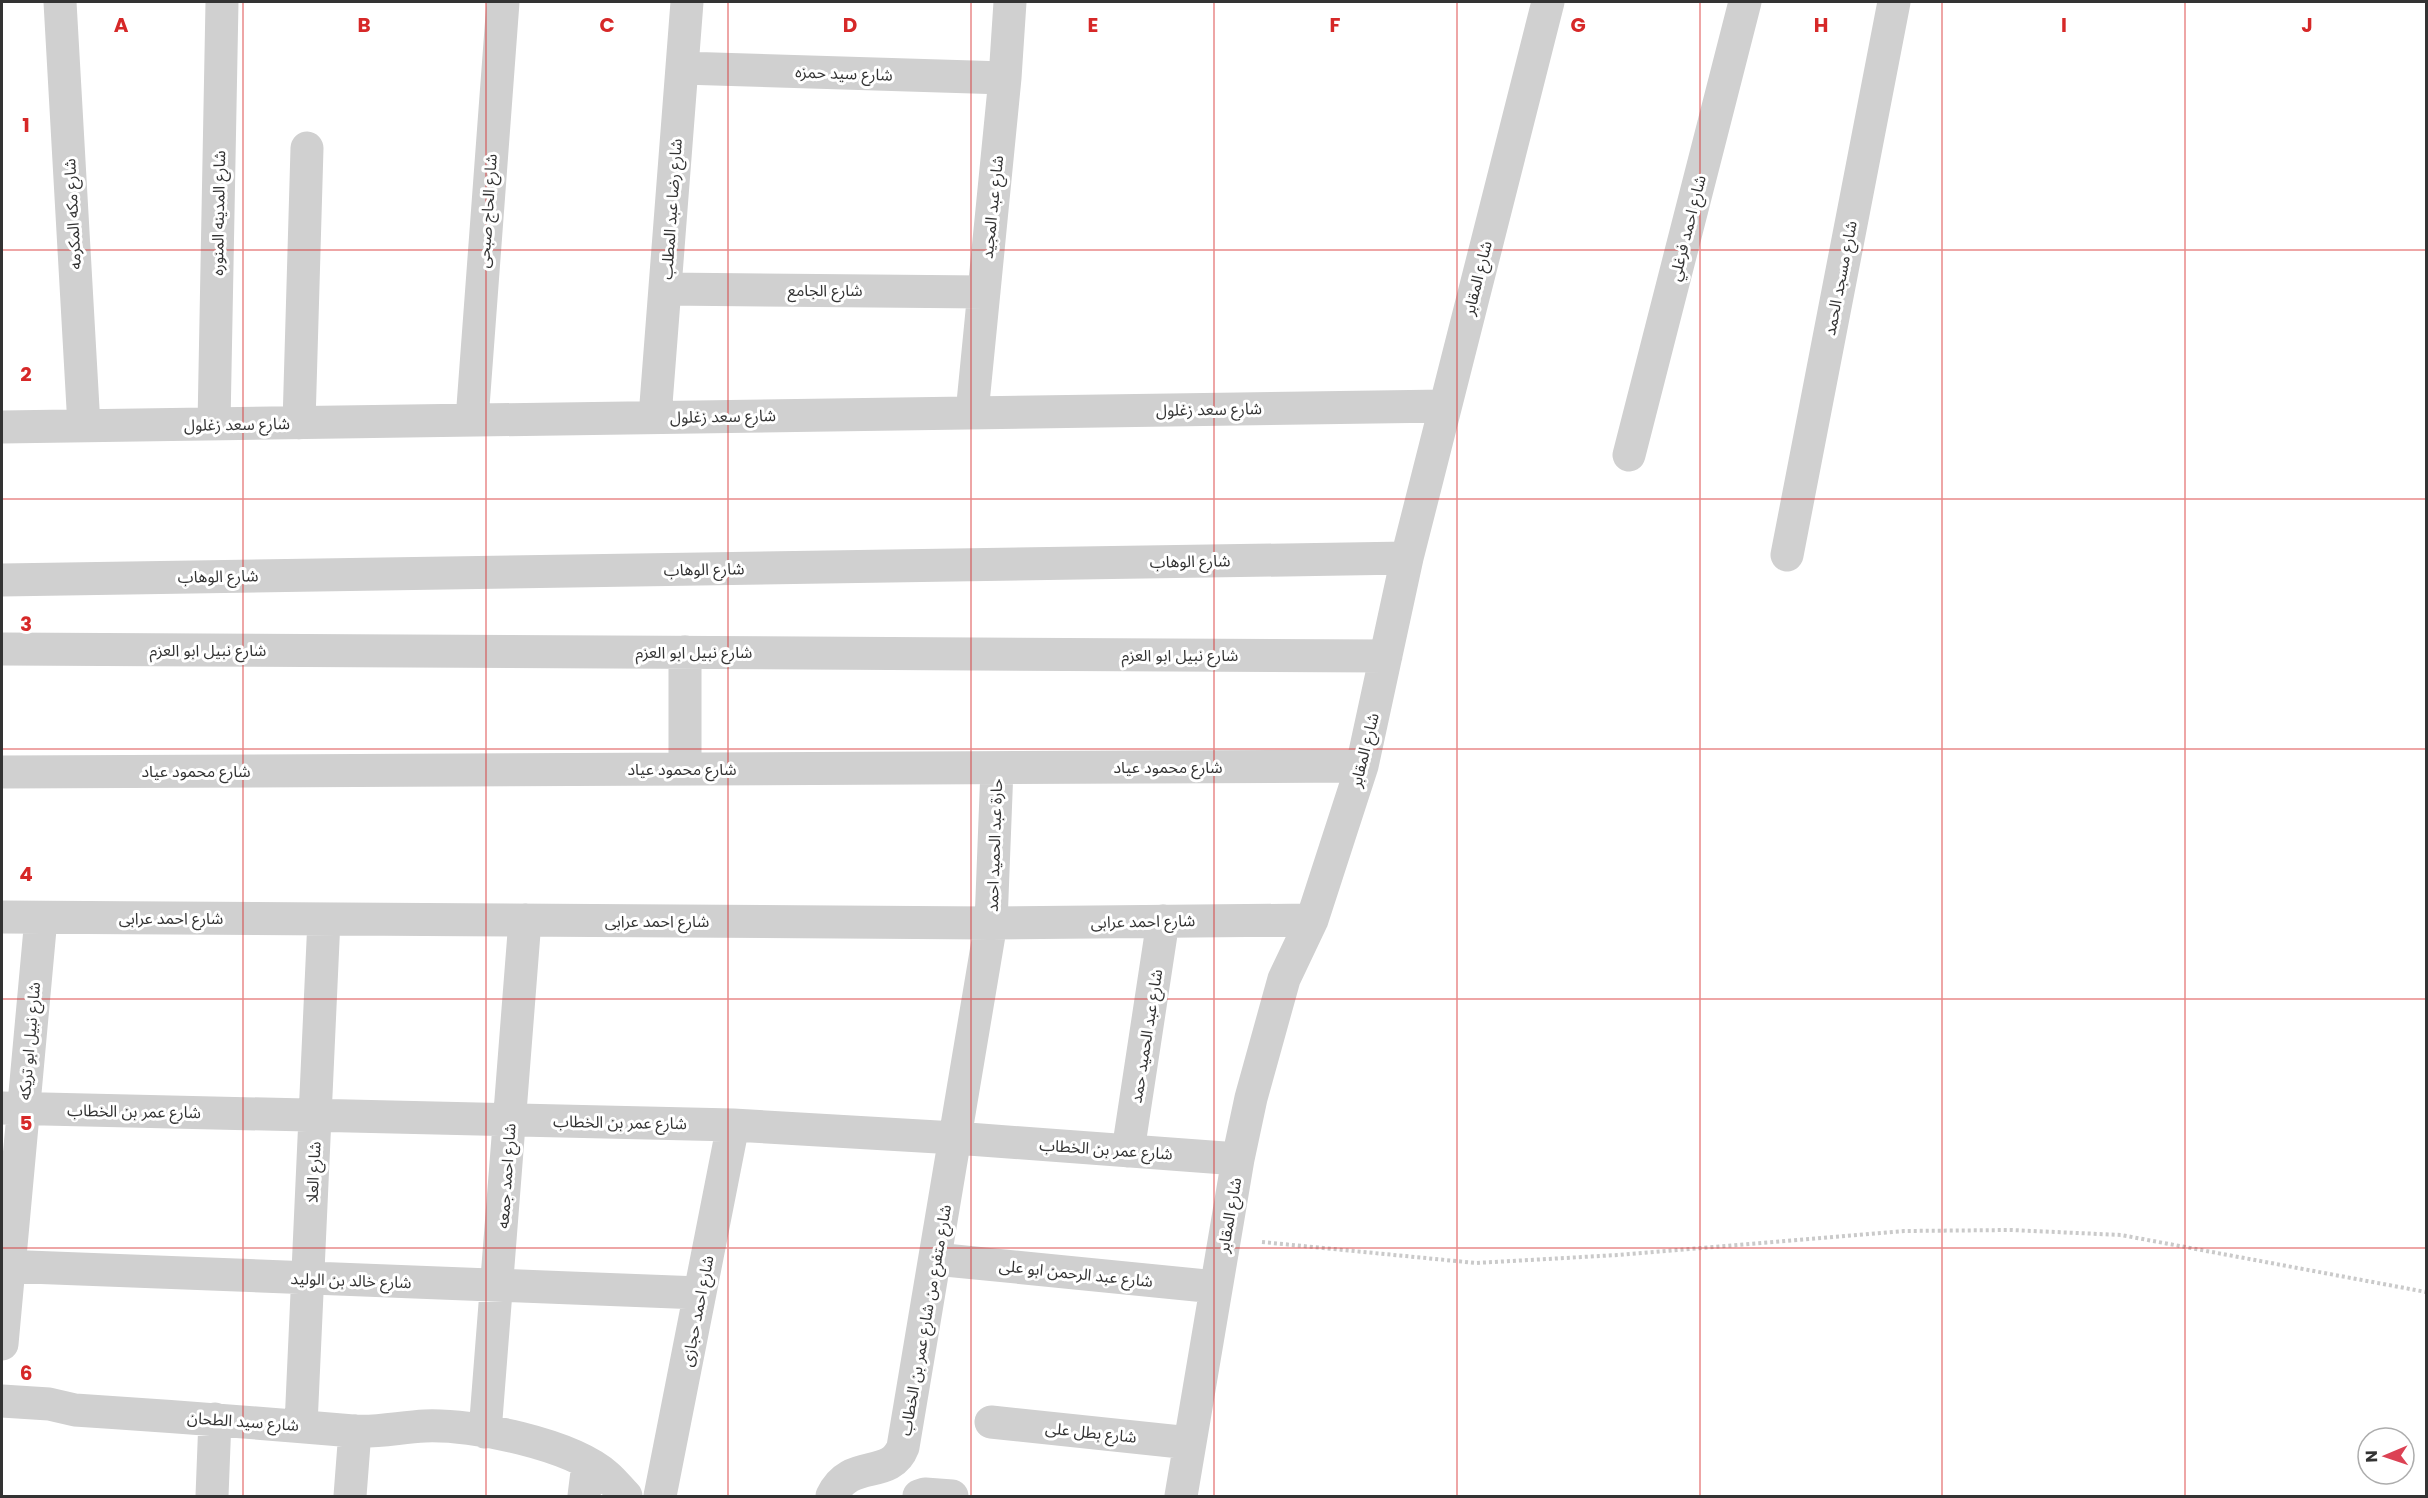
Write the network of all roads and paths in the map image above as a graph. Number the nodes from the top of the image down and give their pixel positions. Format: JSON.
{"nodes":[{"id":1,"x":60,"y":2,"type":"edge"},
{"id":2,"x":222,"y":2,"type":"edge"},
{"id":3,"x":503,"y":2,"type":"edge"},
{"id":4,"x":687,"y":2,"type":"edge"},
{"id":5,"x":1010,"y":2,"type":"edge"},
{"id":6,"x":1548,"y":2,"type":"edge"},
{"id":7,"x":1745,"y":2,"type":"edge"},
{"id":8,"x":1894,"y":2,"type":"edge"},
{"id":9,"x":682,"y":68,"type":"junction"},
{"id":10,"x":1005,"y":78,"type":"junction"},
{"id":11,"x":307,"y":148,"type":"dead end"},
{"id":12,"x":665,"y":289,"type":"junction"},
{"id":13,"x":984,"y":292,"type":"junction"},
{"id":14,"x":1445,"y":406,"type":"junction"},
{"id":15,"x":972,"y":413,"type":"junction"},
{"id":16,"x":655,"y":417,"type":"junction"},
{"id":17,"x":471,"y":420,"type":"junction"},
{"id":18,"x":299,"y":423,"type":"junction"},
{"id":19,"x":214,"y":424,"type":"junction"},
{"id":20,"x":84,"y":426,"type":"junction"},
{"id":21,"x":2,"y":427,"type":"edge"},
{"id":22,"x":1629,"y":455,"type":"dead end"},
{"id":23,"x":1787,"y":555,"type":"dead end"},
{"id":24,"x":1407,"y":558,"type":"junction"},
{"id":25,"x":2,"y":580,"type":"edge"},
{"id":26,"x":2,"y":650,"type":"edge"},
{"id":27,"x":685,"y":652,"type":"junction"},
{"id":28,"x":1386,"y":656,"type":"junction"},
{"id":29,"x":1362,"y":766,"type":"junction"},
{"id":30,"x":997,"y":768,"type":"junction"},
{"id":31,"x":685,"y":769,"type":"junction"},
{"id":32,"x":2,"y":772,"type":"edge"},
{"id":33,"x":2,"y":917,"type":"edge"},
{"id":34,"x":41,"y":918,"type":"junction"},
{"id":35,"x":324,"y":919,"type":"junction"},
{"id":36,"x":525,"y":920,"type":"junction"},
{"id":37,"x":1312,"y":920,"type":"junction"},
{"id":38,"x":1163,"y":921,"type":"junction"},
{"id":39,"x":991,"y":922,"type":"junction"},
{"id":40,"x":12,"y":1109,"type":"edge"},
{"id":41,"x":315,"y":1116,"type":"junction"},
{"id":42,"x":510,"y":1120,"type":"junction"},
{"id":43,"x":733,"y":1125,"type":"junction"},
{"id":44,"x":955,"y":1138,"type":"junction"},
{"id":45,"x":1128,"y":1151,"type":"junction"},
{"id":46,"x":1238,"y":1159,"type":"junction"},
{"id":47,"x":1225,"y":1238,"type":"junction"},
{"id":48,"x":935,"y":1259,"type":"junction"},
{"id":49,"x":5,"y":1267,"type":"edge"},
{"id":50,"x":308,"y":1279,"type":"junction"},
{"id":51,"x":498,"y":1286,"type":"junction"},
{"id":52,"x":1216,"y":1287,"type":"junction"},
{"id":53,"x":2427,"y":1292,"type":"edge"},
{"id":54,"x":700,"y":1293,"type":"junction"},
{"id":55,"x":2,"y":1344,"type":"edge"},
{"id":56,"x":2,"y":1401,"type":"edge"},
{"id":57,"x":215,"y":1419,"type":"junction"},
{"id":58,"x":991,"y":1422,"type":"dead end"},
{"id":59,"x":301,"y":1425,"type":"junction"},
{"id":60,"x":355,"y":1431,"type":"junction"},
{"id":61,"x":484,"y":1432,"type":"junction"},
{"id":62,"x":1190,"y":1443,"type":"junction"},
{"id":63,"x":588,"y":1464,"type":"junction"},
{"id":64,"x":212,"y":1497,"type":"edge"},
{"id":65,"x":350,"y":1497,"type":"edge"},
{"id":66,"x":584,"y":1497,"type":"edge"},
{"id":67,"x":626,"y":1497,"type":"edge"},
{"id":68,"x":660,"y":1497,"type":"edge"},
{"id":69,"x":832,"y":1497,"type":"edge"},
{"id":70,"x":919,"y":1497,"type":"edge"},
{"id":71,"x":952,"y":1497,"type":"edge"},
{"id":72,"x":1181,"y":1497,"type":"edge"}],
"edges":[{"from":1,"to":20,"type":"street","name":"شارع مكه المكرمه"},
{"from":2,"to":19,"type":"street","name":"شارع المدينه المنوره"},
{"from":3,"to":17,"type":"street","name":"شارع الحاج صبحى"},
{"from":4,"to":9,"type":"street","name":"شارع رضا عبد المطلب"},
{"from":5,"to":10,"type":"street","name":"شارع عبد المجيد"},
{"from":6,"to":14,"type":"street","name":"شارع المقابر"},
{"from":7,"to":22,"type":"street","name":"شارع احمد فرغلي"},
{"from":8,"to":23,"type":"street","name":"شارع مسجد الحمد"},
{"from":9,"to":10,"type":"street","name":"شارع سيد حمزه"},
{"from":9,"to":12,"type":"street","name":"شارع رضا عبد المطلب"},
{"from":10,"to":13,"type":"street","name":"شارع عبد المجيد"},
{"from":11,"to":18,"type":"street"},
{"from":12,"to":13,"type":"street","name":"شارع الجامع"},
{"from":12,"to":16,"type":"street","name":"شارع رضا عبد المطلب"},
{"from":13,"to":15,"type":"street","name":"شارع عبد المجيد"},
{"from":14,"to":15,"type":"street","name":"شارع سعد زغلول"},
{"from":14,"to":24,"type":"street","name":"شارع المقابر"},
{"from":15,"to":16,"type":"street","name":"شارع سعد زغلول"},
{"from":16,"to":17,"type":"street","name":"شارع سعد زغلول"},
{"from":17,"to":18,"type":"street","name":"شارع سعد زغلول"},
{"from":18,"to":19,"type":"street","name":"شارع سعد زغلول"},
{"from":19,"to":20,"type":"street","name":"شارع سعد زغلول"},
{"from":20,"to":21,"type":"street","name":"شارع سعد زغلول"},
{"from":24,"to":25,"type":"street","name":"شارع الوهاب"},
{"from":24,"to":28,"type":"street","name":"شارع المقابر"},
{"from":26,"to":27,"type":"street","name":"شارع نبيل ابو العزم"},
{"from":27,"to":28,"type":"street","name":"شارع نبيل ابو العزم"},
{"from":27,"to":31,"type":"street"},
{"from":28,"to":29,"type":"street","name":"شارع المقابر"},
{"from":29,"to":30,"type":"street","name":"شارع محمود عياد"},
{"from":29,"to":37,"type":"street","name":"شارع المقابر"},
{"from":30,"to":31,"type":"street","name":"شارع محمود عياد"},
{"from":30,"to":39,"type":"street","name":"حارة عبد الحميد احمد"},
{"from":31,"to":32,"type":"street","name":"شارع محمود عياد"},
{"from":33,"to":34,"type":"street","name":"شارع احمد عرابى"},
{"from":34,"to":35,"type":"street","name":"شارع احمد عرابى"},
{"from":34,"to":40,"type":"street","name":"شارع نبيل ابو تريكه"},
{"from":35,"to":36,"type":"street","name":"شارع احمد عرابى"},
{"from":35,"to":41,"type":"street","name":"شارع العلا"},
{"from":36,"to":39,"type":"street","name":"شارع احمد عرابى"},
{"from":36,"to":42,"type":"street","name":"شارع احمد جمعه"},
{"from":37,"to":38,"type":"street","name":"شارع احمد عرابى"},
{"from":37,"to":46,"type":"street","name":"شارع المقابر"},
{"from":38,"to":39,"type":"street","name":"شارع احمد عرابى"},
{"from":38,"to":45,"type":"street","name":"شارع عبد الحميد حمد"},
{"from":39,"to":44,"type":"street","name":"حارة عبد الحميد احمد"},
{"from":40,"to":41,"type":"street","name":"شارع عمر بن الخطاب"},
{"from":40,"to":49,"type":"street","name":"شارع نبيل ابو تريكه"},
{"from":41,"to":42,"type":"street","name":"شارع عمر بن الخطاب"},
{"from":41,"to":50,"type":"street","name":"شارع العلا"},
{"from":42,"to":43,"type":"street","name":"شارع عمر بن الخطاب"},
{"from":42,"to":51,"type":"street","name":"شارع احمد جمعه"},
{"from":43,"to":44,"type":"street","name":"شارع عمر بن الخطاب"},
{"from":43,"to":54,"type":"street","name":"شارع احمد حجازى"},
{"from":44,"to":45,"type":"street","name":"شارع عمر بن الخطاب"},
{"from":44,"to":48,"type":"street","name":"شارع متفرع من شارع عمر بن الخطاب"},
{"from":45,"to":46,"type":"street","name":"شارع عمر بن الخطاب"},
{"from":46,"to":47,"type":"street","name":"شارع المقابر"},
{"from":47,"to":52,"type":"street","name":"شارع المقابر"},
{"from":47,"to":53,"type":"path"},
{"from":48,"to":52,"type":"street","name":"شارع عبد الرحمن ابو على"},
{"from":48,"to":69,"type":"street","name":"شارع متفرع من شارع عمر بن الخطاب"},
{"from":49,"to":50,"type":"street","name":"شارع خالد بن الوليد"},
{"from":49,"to":55,"type":"street","name":"شارع نبيل ابو تريكه"},
{"from":50,"to":51,"type":"street","name":"شارع خالد بن الوليد"},
{"from":50,"to":59,"type":"street","name":"شارع العلا"},
{"from":51,"to":54,"type":"street","name":"شارع خالد بن الوليد"},
{"from":51,"to":61,"type":"street","name":"شارع احمد جمعه"},
{"from":52,"to":62,"type":"street","name":"شارع المقابر"},
{"from":54,"to":68,"type":"street","name":"شارع احمد حجازى"},
{"from":56,"to":57,"type":"street","name":"شارع سيد الطحان"},
{"from":57,"to":59,"type":"street","name":"شارع سيد الطحان"},
{"from":57,"to":64,"type":"street"},
{"from":58,"to":62,"type":"street","name":"شارع بطل على"},
{"from":59,"to":60,"type":"street","name":"شارع سيد الطحان"},
{"from":60,"to":61,"type":"street","name":"شارع سيد الطحان"},
{"from":60,"to":65,"type":"street"},
{"from":61,"to":63,"type":"street","name":"شارع سيد الطحان"},
{"from":62,"to":72,"type":"street","name":"شارع المقابر"},
{"from":63,"to":66,"type":"street"},
{"from":63,"to":67,"type":"street","name":"شارع سيد الطحان"},
{"from":70,"to":71,"type":"street"}]}
